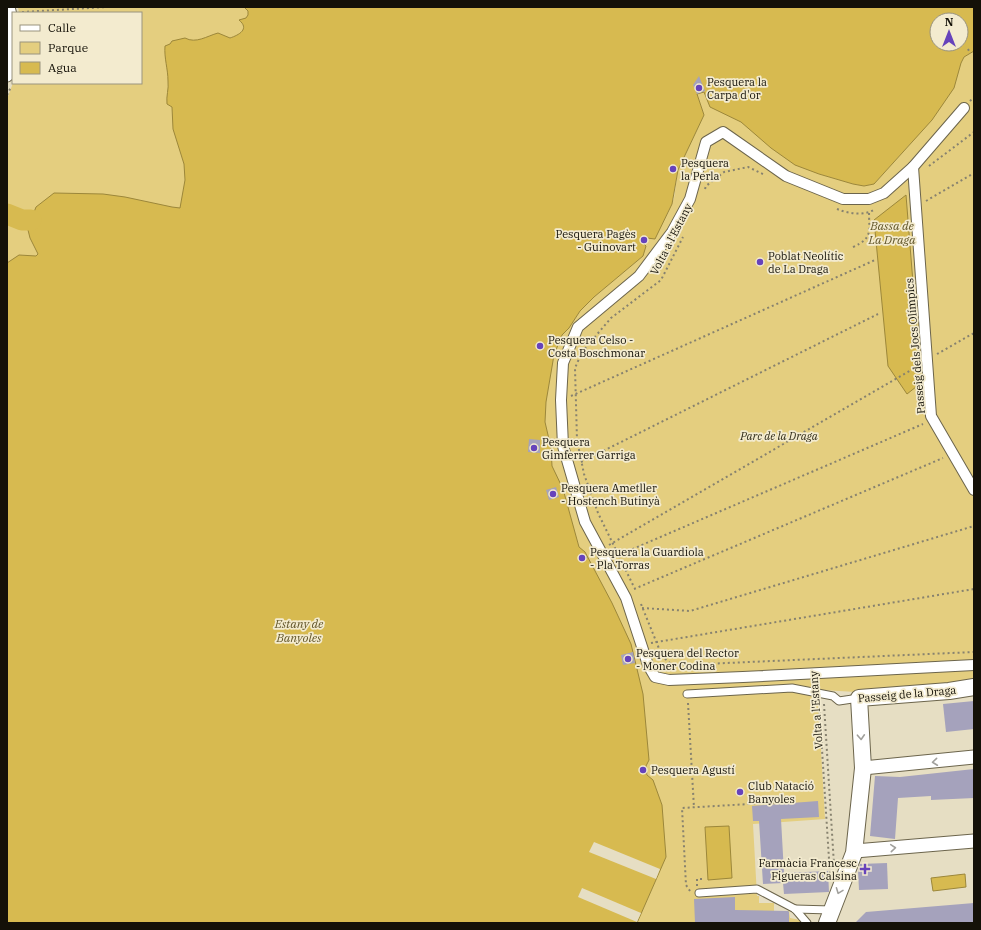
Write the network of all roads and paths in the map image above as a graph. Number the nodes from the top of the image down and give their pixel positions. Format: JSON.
{"nodes":[{"id":1,"x":107,"y":7,"type":"edge"},
{"id":2,"x":13,"y":10,"type":"edge"},
{"id":3,"x":12,"y":47,"type":"edge"},
{"id":4,"x":7,"y":75,"type":"edge"},
{"id":5,"x":964,"y":108,"type":"dead end"},
{"id":6,"x":974,"y":132,"type":"edge"},
{"id":7,"x":913,"y":166,"type":"junction"},
{"id":8,"x":675,"y":170,"type":"dead end"},
{"id":9,"x":678,"y":170,"type":"dead end"},
{"id":10,"x":974,"y":173,"type":"edge"},
{"id":11,"x":767,"y":176,"type":"dead end"},
{"id":12,"x":914,"y":177,"type":"junction"},
{"id":13,"x":703,"y":193,"type":"dead end"},
{"id":14,"x":869,"y":199,"type":"junction"},
{"id":15,"x":878,"y":207,"type":"dead end"},
{"id":16,"x":916,"y":207,"type":"junction"},
{"id":17,"x":833,"y":208,"type":"dead end"},
{"id":18,"x":869,"y":212,"type":"junction"},
{"id":19,"x":684,"y":235,"type":"dead end"},
{"id":20,"x":852,"y":247,"type":"dead end"},
{"id":21,"x":875,"y":260,"type":"dead end"},
{"id":22,"x":878,"y":314,"type":"dead end"},
{"id":23,"x":974,"y":332,"type":"edge"},
{"id":24,"x":924,"y":362,"type":"junction"},
{"id":25,"x":576,"y":394,"type":"junction"},
{"id":26,"x":561,"y":400,"type":"junction"},
{"id":27,"x":933,"y":419,"type":"junction"},
{"id":28,"x":953,"y":454,"type":"junction"},
{"id":29,"x":582,"y":462,"type":"junction"},
{"id":30,"x":569,"y":468,"type":"junction"},
{"id":31,"x":974,"y":490,"type":"edge"},
{"id":32,"x":974,"y":526,"type":"edge"},
{"id":33,"x":613,"y":543,"type":"junction"},
{"id":34,"x":600,"y":550,"type":"junction"},
{"id":35,"x":618,"y":555,"type":"junction"},
{"id":36,"x":606,"y":560,"type":"junction"},
{"id":37,"x":634,"y":589,"type":"junction"},
{"id":38,"x":974,"y":589,"type":"edge"},
{"id":39,"x":624,"y":593,"type":"junction"},
{"id":40,"x":637,"y":595,"type":"dead end"},
{"id":41,"x":639,"y":602,"type":"dead end"},
{"id":42,"x":630,"y":607,"type":"junction"},
{"id":43,"x":642,"y":608,"type":"junction"},
{"id":44,"x":657,"y":642,"type":"junction"},
{"id":45,"x":642,"y":645,"type":"junction"},
{"id":46,"x":974,"y":652,"type":"edge"},
{"id":47,"x":821,"y":658,"type":"junction"},
{"id":48,"x":974,"y":665,"type":"edge"},
{"id":49,"x":822,"y":673,"type":"junction"},
{"id":50,"x":974,"y":687,"type":"edge"},
{"id":51,"x":821,"y":693,"type":"junction"},
{"id":52,"x":687,"y":694,"type":"joint"},
{"id":53,"x":859,"y":698,"type":"junction"},
{"id":54,"x":974,"y":758,"type":"edge"},
{"id":55,"x":863,"y":768,"type":"junction"},
{"id":56,"x":783,"y":797,"type":"dead end"},
{"id":57,"x":694,"y":808,"type":"junction"},
{"id":58,"x":974,"y":841,"type":"edge"},
{"id":59,"x":854,"y":851,"type":"junction"},
{"id":60,"x":834,"y":871,"type":"dead end"},
{"id":61,"x":830,"y":877,"type":"dead end"},
{"id":62,"x":695,"y":893,"type":"joint"},
{"id":63,"x":795,"y":909,"type":"junction"},
{"id":64,"x":829,"y":917,"type":"edge"},
{"id":65,"x":807,"y":923,"type":"edge"}],
"edges":[{"from":1,"to":2,"type":"path"},
{"from":3,"to":4,"type":"street"},
{"from":5,"to":7,"type":"street"},
{"from":6,"to":12,"type":"path"},
{"from":7,"to":12,"type":"street"},
{"from":7,"to":14,"type":"street"},
{"from":8,"to":9,"type":"path"},
{"from":10,"to":16,"type":"path"},
{"from":11,"to":13,"type":"path","name":"Volta a l'Estany"},
{"from":12,"to":16,"type":"street","name":"Passeig dels Jocs Olímpics"},
{"from":14,"to":18,"type":"path"},
{"from":14,"to":26,"type":"street"},
{"from":15,"to":18,"type":"path"},
{"from":16,"to":24,"type":"street","name":"Passeig dels Jocs Olímpics"},
{"from":17,"to":18,"type":"path"},
{"from":18,"to":20,"type":"path"},
{"from":19,"to":25,"type":"path","name":"Volta a l'Estany"},
{"from":21,"to":25,"type":"path"},
{"from":22,"to":29,"type":"path"},
{"from":23,"to":24,"type":"path"},
{"from":24,"to":27,"type":"street","name":"Passeig dels Jocs Olímpics"},
{"from":24,"to":33,"type":"path"},
{"from":25,"to":26,"type":"path"},
{"from":25,"to":29,"type":"path","name":"Volta a l'Estany"},
{"from":26,"to":30,"type":"street"},
{"from":27,"to":28,"type":"street","name":"Passeig dels Jocs Olímpics"},
{"from":27,"to":35,"type":"path"},
{"from":28,"to":31,"type":"street","name":"Passeig dels Jocs Olímpics"},
{"from":28,"to":37,"type":"path"},
{"from":29,"to":30,"type":"path"},
{"from":29,"to":33,"type":"path","name":"Volta a l'Estany"},
{"from":30,"to":34,"type":"street"},
{"from":32,"to":43,"type":"path"},
{"from":33,"to":34,"type":"path"},
{"from":33,"to":35,"type":"path","name":"Volta a l'Estany"},
{"from":34,"to":36,"type":"street"},
{"from":35,"to":36,"type":"path"},
{"from":35,"to":37,"type":"path","name":"Volta a l'Estany"},
{"from":36,"to":39,"type":"street"},
{"from":37,"to":39,"type":"path"},
{"from":37,"to":40,"type":"path","name":"Volta a l'Estany"},
{"from":38,"to":44,"type":"path"},
{"from":39,"to":42,"type":"street"},
{"from":41,"to":43,"type":"path","name":"Volta a l'Estany"},
{"from":42,"to":43,"type":"path"},
{"from":42,"to":45,"type":"street"},
{"from":43,"to":44,"type":"path","name":"Volta a l'Estany"},
{"from":44,"to":45,"type":"path"},
{"from":44,"to":47,"type":"path","name":"Volta a l'Estany"},
{"from":45,"to":49,"type":"street"},
{"from":46,"to":47,"type":"path"},
{"from":47,"to":49,"type":"path","name":"Volta a l'Estany"},
{"from":48,"to":49,"type":"street"},
{"from":50,"to":53,"type":"street","name":"Passeig de la Draga"},
{"from":51,"to":52,"type":"lane"},
{"from":51,"to":53,"type":"lane","name":"Passeig de la Draga"},
{"from":51,"to":60,"type":"path","name":"Volta a l'Estany"},
{"from":51,"to":61,"type":"path","name":"Volta a l'Estany"},
{"from":52,"to":57,"type":"path"},
{"from":53,"to":55,"type":"street","one_way":true},
{"from":54,"to":55,"type":"street","one_way":true},
{"from":55,"to":59,"type":"street"},
{"from":56,"to":57,"type":"path"},
{"from":57,"to":62,"type":"path"},
{"from":59,"to":58,"type":"street","one_way":true},
{"from":59,"to":64,"type":"street","one_way":true},
{"from":62,"to":63,"type":"lane"},
{"from":63,"to":64,"type":"lane"},
{"from":63,"to":65,"type":"lane"}]}
